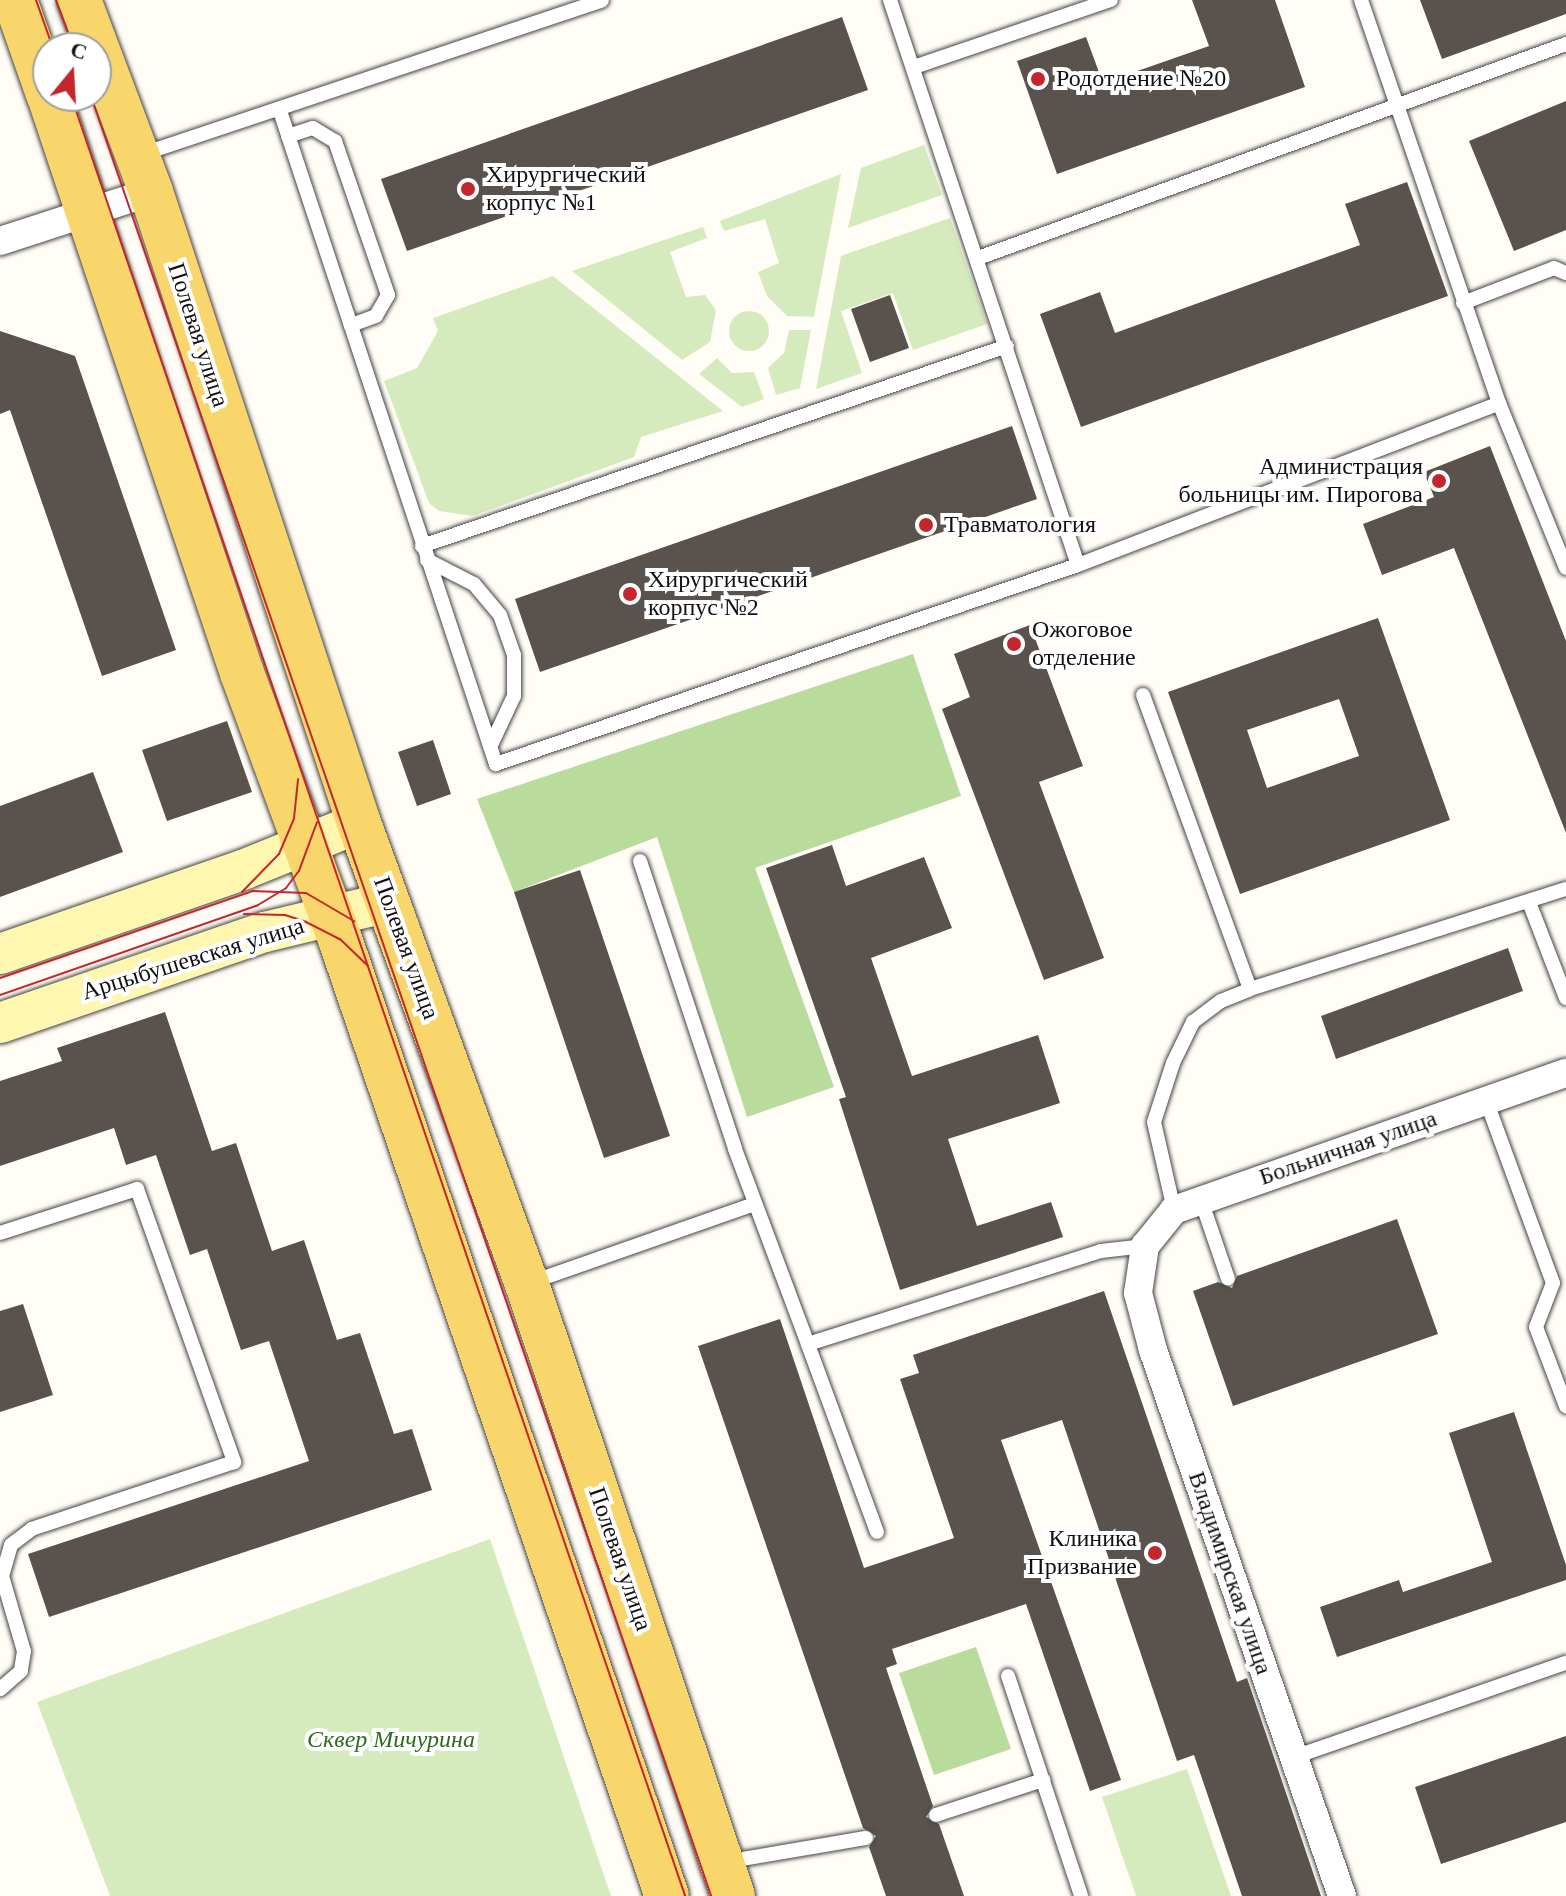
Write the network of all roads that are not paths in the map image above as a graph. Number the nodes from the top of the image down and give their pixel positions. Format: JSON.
{"nodes":[{"id":1,"x":15,"y":0,"type":"edge"},
{"id":2,"x":79,"y":0,"type":"edge"},
{"id":3,"x":602,"y":0,"type":"edge"},
{"id":4,"x":890,"y":0,"type":"edge"},
{"id":5,"x":1111,"y":0,"type":"edge"},
{"id":6,"x":1361,"y":0,"type":"edge"},
{"id":7,"x":1566,"y":44,"type":"edge"},
{"id":8,"x":32,"y":49,"type":"edge"},
{"id":9,"x":914,"y":67,"type":"junction"},
{"id":10,"x":1398,"y":109,"type":"junction"},
{"id":11,"x":280,"y":111,"type":"junction"},
{"id":12,"x":54,"y":112,"type":"edge"},
{"id":13,"x":288,"y":136,"type":"junction"},
{"id":14,"x":144,"y":174,"type":"junction"},
{"id":15,"x":89,"y":211,"type":"junction"},
{"id":16,"x":0,"y":241,"type":"edge"},
{"id":17,"x":978,"y":258,"type":"junction"},
{"id":18,"x":1566,"y":273,"type":"edge"},
{"id":19,"x":1463,"y":303,"type":"junction"},
{"id":20,"x":351,"y":325,"type":"junction"},
{"id":21,"x":1007,"y":346,"type":"junction"},
{"id":22,"x":1499,"y":403,"type":"junction"},
{"id":23,"x":424,"y":553,"type":"junction"},
{"id":24,"x":1078,"y":565,"type":"junction"},
{"id":25,"x":1566,"y":568,"type":"edge"},
{"id":26,"x":1143,"y":695,"type":"dead end"},
{"id":27,"x":490,"y":747,"type":"junction"},
{"id":28,"x":359,"y":823,"type":"junction"},
{"id":29,"x":304,"y":843,"type":"junction"},
{"id":30,"x":640,"y":861,"type":"dead end"},
{"id":31,"x":1566,"y":889,"type":"edge"},
{"id":32,"x":389,"y":902,"type":"junction"},
{"id":33,"x":1529,"y":902,"type":"junction"},
{"id":34,"x":332,"y":918,"type":"junction"},
{"id":35,"x":0,"y":954,"type":"edge"},
{"id":36,"x":1250,"y":989,"type":"junction"},
{"id":37,"x":1566,"y":998,"type":"edge"},
{"id":38,"x":0,"y":1023,"type":"edge"},
{"id":39,"x":1566,"y":1073,"type":"edge"},
{"id":40,"x":1486,"y":1100,"type":"junction"},
{"id":41,"x":1201,"y":1200,"type":"junction"},
{"id":42,"x":755,"y":1204,"type":"junction"},
{"id":43,"x":1174,"y":1210,"type":"junction"},
{"id":44,"x":0,"y":1233,"type":"edge"},
{"id":45,"x":1145,"y":1246,"type":"junction"},
{"id":46,"x":1228,"y":1279,"type":"dead end"},
{"id":47,"x":527,"y":1284,"type":"junction"},
{"id":48,"x":808,"y":1344,"type":"junction"},
{"id":49,"x":1566,"y":1406,"type":"edge"},
{"id":50,"x":877,"y":1532,"type":"dead end"},
{"id":51,"x":1566,"y":1663,"type":"edge"},
{"id":52,"x":1008,"y":1676,"type":"dead end"},
{"id":53,"x":1,"y":1688,"type":"edge"},
{"id":54,"x":1294,"y":1757,"type":"junction"},
{"id":55,"x":1043,"y":1780,"type":"junction"},
{"id":56,"x":936,"y":1815,"type":"dead end"},
{"id":57,"x":866,"y":1838,"type":"dead end"},
{"id":58,"x":728,"y":1879,"type":"edge"},
{"id":59,"x":667,"y":1896,"type":"edge"},
{"id":60,"x":1081,"y":1896,"type":"edge"},
{"id":61,"x":1342,"y":1896,"type":"edge"}],
"edges":[{"from":1,"to":8,"type":"main road"},
{"from":2,"to":14,"type":"main road","name":"Полевая улица"},
{"from":3,"to":11,"type":"lane"},
{"from":4,"to":9,"type":"lane"},
{"from":5,"to":9,"type":"lane"},
{"from":6,"to":10,"type":"lane"},
{"from":7,"to":10,"type":"lane"},
{"from":9,"to":17,"type":"lane"},
{"from":10,"to":17,"type":"lane"},
{"from":10,"to":19,"type":"lane"},
{"from":11,"to":13,"type":"lane"},
{"from":11,"to":14,"type":"lane"},
{"from":12,"to":15,"type":"main road"},
{"from":13,"to":20,"type":"lane"},
{"from":13,"to":20,"type":"lane"},
{"from":14,"to":15,"type":"street"},
{"from":14,"to":28,"type":"main road","name":"Полевая улица"},
{"from":15,"to":16,"type":"street"},
{"from":15,"to":29,"type":"main road"},
{"from":17,"to":21,"type":"lane"},
{"from":18,"to":19,"type":"lane"},
{"from":19,"to":22,"type":"lane"},
{"from":20,"to":23,"type":"lane"},
{"from":21,"to":23,"type":"lane"},
{"from":21,"to":24,"type":"lane"},
{"from":22,"to":24,"type":"lane"},
{"from":22,"to":25,"type":"lane"},
{"from":23,"to":27,"type":"lane"},
{"from":23,"to":27,"type":"lane"},
{"from":24,"to":27,"type":"lane"},
{"from":26,"to":36,"type":"lane"},
{"from":28,"to":29,"type":"main road"},
{"from":28,"to":32,"type":"main road","name":"Полевая улица"},
{"from":29,"to":34,"type":"main road"},
{"from":29,"to":35,"type":"main road"},
{"from":30,"to":42,"type":"lane"},
{"from":31,"to":33,"type":"lane"},
{"from":32,"to":34,"type":"main road","name":"Арцыбушевская улица"},
{"from":32,"to":47,"type":"main road","name":"Полевая улица"},
{"from":33,"to":36,"type":"lane"},
{"from":33,"to":37,"type":"lane"},
{"from":34,"to":38,"type":"main road","name":"Арцыбушевская улица"},
{"from":34,"to":59,"type":"main road"},
{"from":36,"to":43,"type":"lane"},
{"from":39,"to":40,"type":"street","name":"Больничная улица"},
{"from":40,"to":41,"type":"street","name":"Больничная улица"},
{"from":40,"to":49,"type":"lane"},
{"from":41,"to":43,"type":"street","name":"Больничная улица"},
{"from":41,"to":46,"type":"lane"},
{"from":42,"to":47,"type":"lane"},
{"from":42,"to":48,"type":"lane"},
{"from":43,"to":45,"type":"street"},
{"from":44,"to":53,"type":"lane"},
{"from":45,"to":48,"type":"lane"},
{"from":45,"to":54,"type":"street","name":"Владимирская улица"},
{"from":47,"to":58,"type":"main road","name":"Полевая улица"},
{"from":48,"to":50,"type":"lane"},
{"from":51,"to":54,"type":"lane"},
{"from":52,"to":55,"type":"lane"},
{"from":54,"to":61,"type":"street","name":"Владимирская улица"},
{"from":55,"to":56,"type":"lane"},
{"from":55,"to":60,"type":"lane"},
{"from":57,"to":58,"type":"lane"}]}
